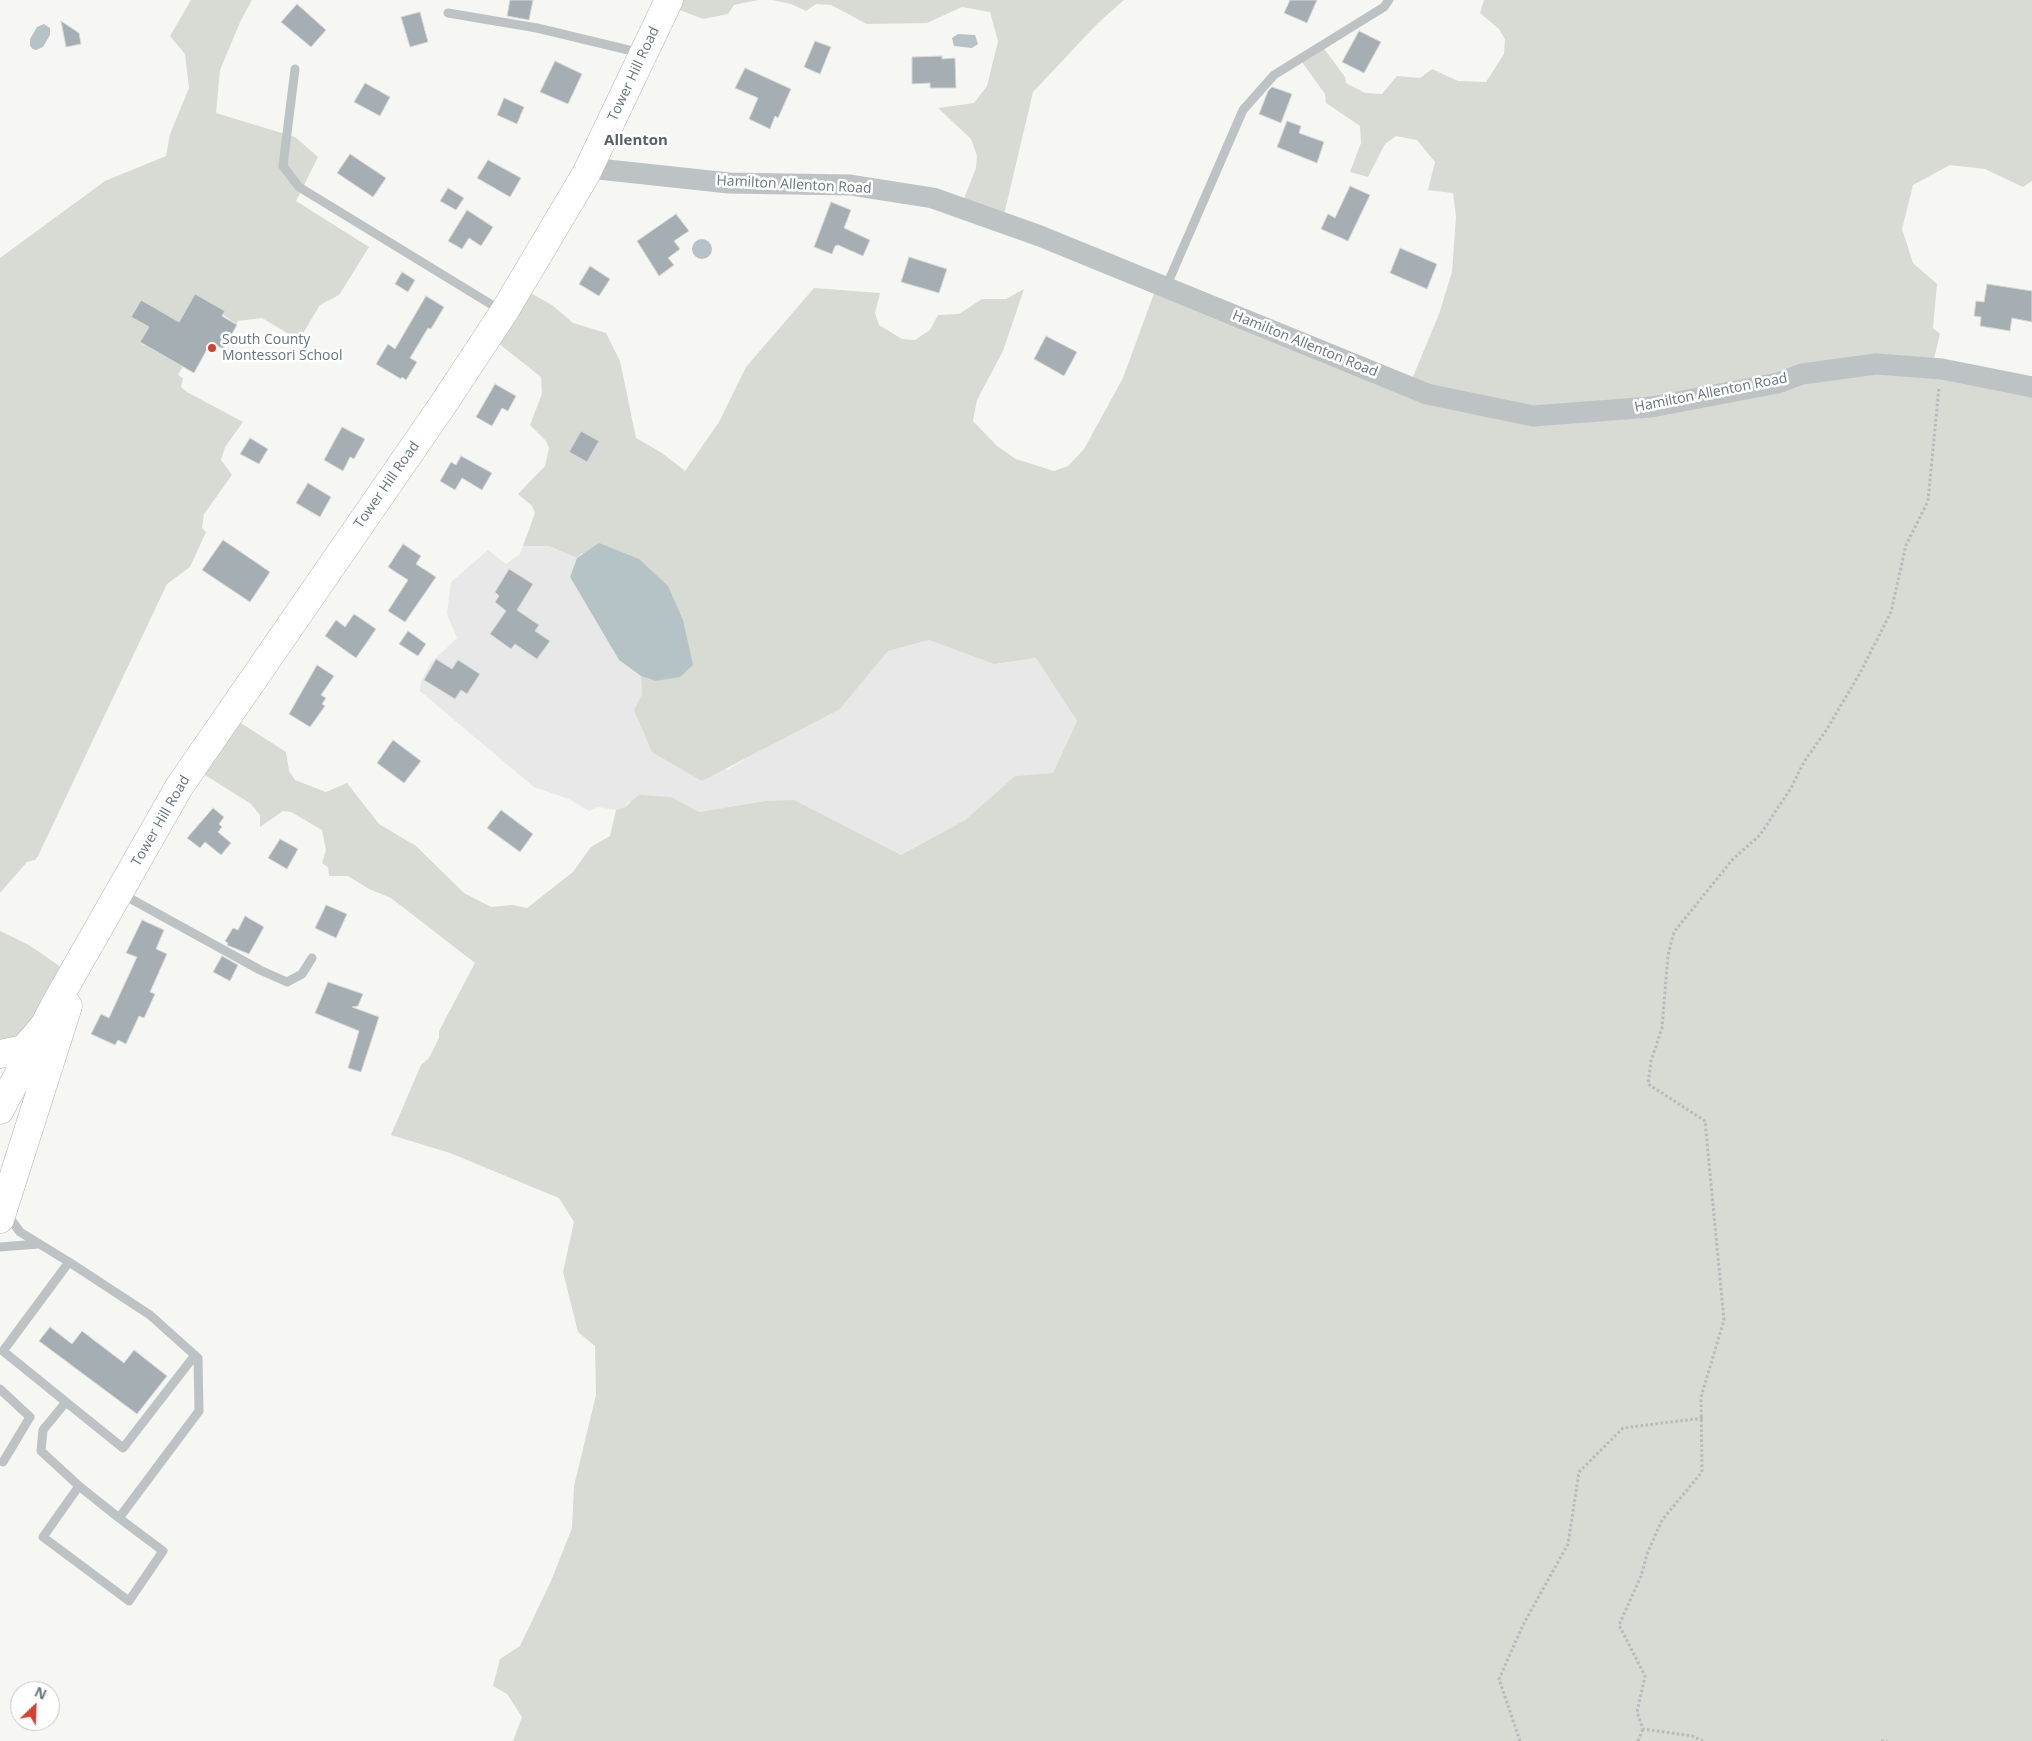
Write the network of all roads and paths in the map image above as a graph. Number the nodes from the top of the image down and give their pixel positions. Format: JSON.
{"nodes":[{"id":1,"x":669,"y":0,"type":"edge"},
{"id":2,"x":1389,"y":0,"type":"edge"},
{"id":3,"x":448,"y":13,"type":"dead end"},
{"id":4,"x":644,"y":54,"type":"junction"},
{"id":5,"x":295,"y":69,"type":"dead end"},
{"id":6,"x":589,"y":168,"type":"junction"},
{"id":7,"x":1166,"y":288,"type":"junction"},
{"id":8,"x":504,"y":312,"type":"junction"},
{"id":9,"x":1942,"y":369,"type":"junction"},
{"id":10,"x":2032,"y":387,"type":"edge"},
{"id":11,"x":120,"y":892,"type":"junction"},
{"id":12,"x":83,"y":957,"type":"junction"},
{"id":13,"x":312,"y":958,"type":"dead end"},
{"id":14,"x":42,"y":1028,"type":"junction"},
{"id":15,"x":0,"y":1054,"type":"edge"},
{"id":16,"x":0,"y":1110,"type":"edge"},
{"id":17,"x":2,"y":1214,"type":"edge"},
{"id":18,"x":38,"y":1244,"type":"junction"},
{"id":19,"x":0,"y":1248,"type":"edge"},
{"id":20,"x":69,"y":1262,"type":"junction"},
{"id":21,"x":196,"y":1355,"type":"junction"},
{"id":22,"x":0,"y":1389,"type":"edge"},
{"id":23,"x":66,"y":1402,"type":"junction"},
{"id":24,"x":1702,"y":1418,"type":"junction"},
{"id":25,"x":3,"y":1462,"type":"dead end"},
{"id":26,"x":79,"y":1486,"type":"junction"},
{"id":27,"x":119,"y":1518,"type":"junction"},
{"id":28,"x":1643,"y":1729,"type":"junction"},
{"id":29,"x":1520,"y":1741,"type":"edge"},
{"id":30,"x":1638,"y":1741,"type":"edge"},
{"id":31,"x":1703,"y":1741,"type":"edge"},
{"id":32,"x":1881,"y":1741,"type":"edge"},
{"id":33,"x":1887,"y":1741,"type":"edge"}],
"edges":[{"from":1,"to":4,"type":"main road","name":"Tower Hill Road"},
{"from":2,"to":7,"type":"lane"},
{"from":3,"to":4,"type":"lane"},
{"from":4,"to":6,"type":"main road","name":"Tower Hill Road"},
{"from":5,"to":8,"type":"lane"},
{"from":6,"to":7,"type":"street","name":"Hamilton Allenton Road"},
{"from":6,"to":8,"type":"main road","name":"Tower Hill Road"},
{"from":7,"to":9,"type":"street","name":"Hamilton Allenton Road"},
{"from":8,"to":11,"type":"main road","name":"Tower Hill Road"},
{"from":9,"to":10,"type":"street","name":"Hamilton Allenton Road"},
{"from":9,"to":24,"type":"path"},
{"from":11,"to":12,"type":"main road","name":"Tower Hill Road"},
{"from":11,"to":13,"type":"lane"},
{"from":12,"to":14,"type":"main road","name":"Tower Hill Road"},
{"from":12,"to":17,"type":"main road","name":"Tower Hill Road"},
{"from":14,"to":15,"type":"main road"},
{"from":14,"to":16,"type":"main road","name":"Tower Hill Road"},
{"from":17,"to":18,"type":"lane"},
{"from":18,"to":19,"type":"lane"},
{"from":18,"to":20,"type":"lane"},
{"from":20,"to":21,"type":"lane"},
{"from":20,"to":23,"type":"lane"},
{"from":21,"to":23,"type":"lane"},
{"from":21,"to":27,"type":"lane"},
{"from":22,"to":25,"type":"lane"},
{"from":23,"to":26,"type":"lane"},
{"from":24,"to":28,"type":"path"},
{"from":24,"to":29,"type":"path"},
{"from":26,"to":27,"type":"lane"},
{"from":26,"to":27,"type":"lane"},
{"from":28,"to":30,"type":"path"},
{"from":28,"to":31,"type":"path"},
{"from":32,"to":33,"type":"path"}]}
